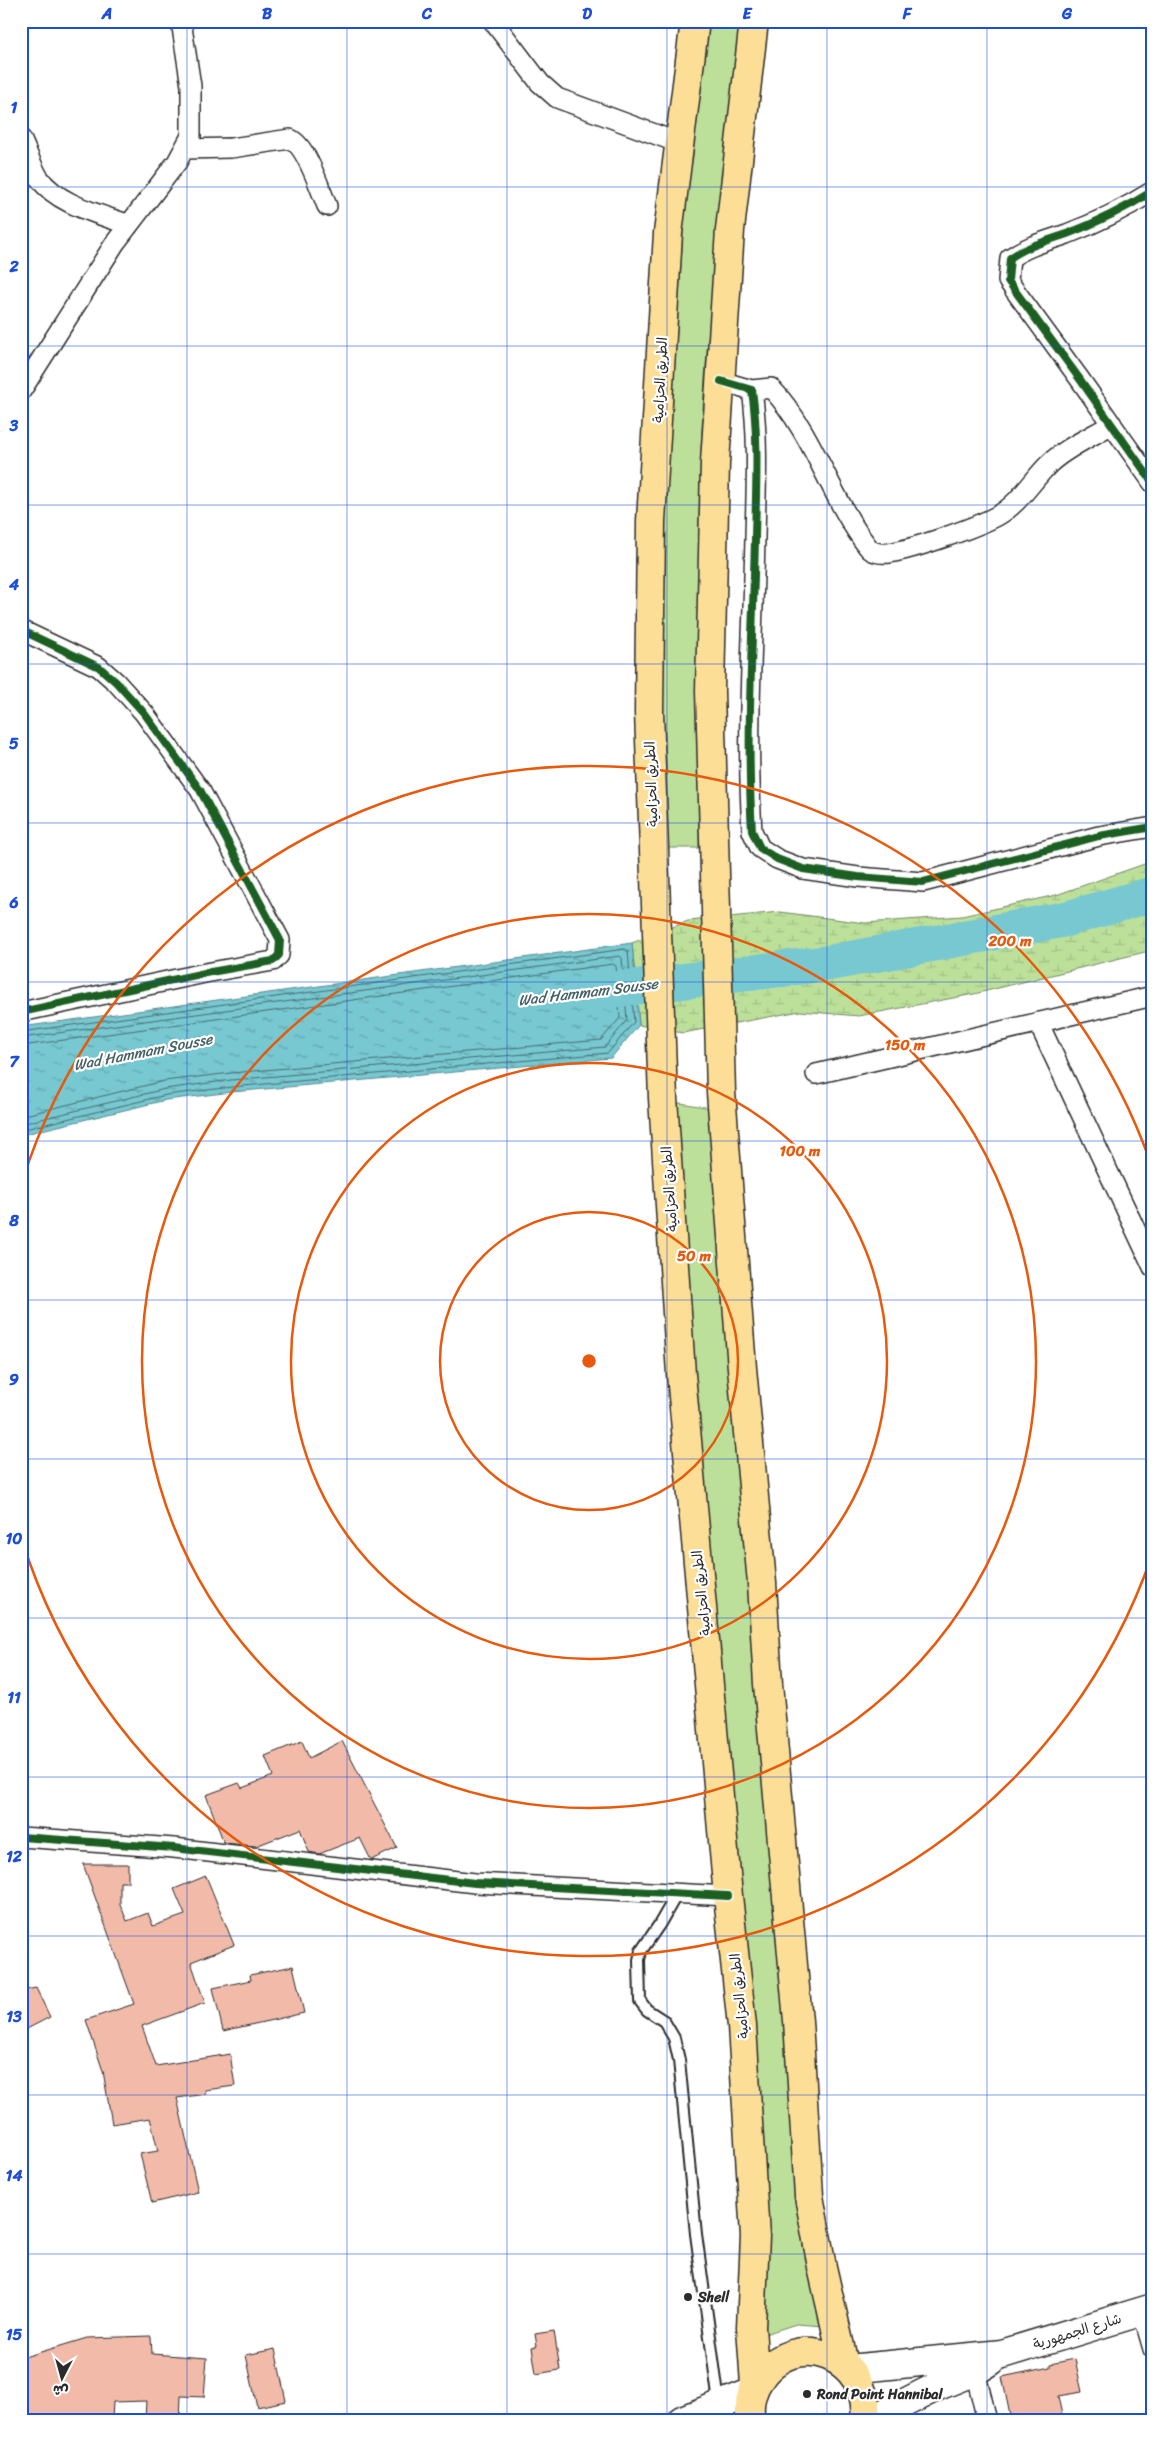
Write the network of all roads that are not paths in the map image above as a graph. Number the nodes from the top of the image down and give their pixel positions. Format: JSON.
{"nodes":[{"id":1,"x":182,"y":21,"type":"edge"},
{"id":2,"x":493,"y":21,"type":"edge"},
{"id":3,"x":696,"y":21,"type":"edge"},
{"id":4,"x":754,"y":21,"type":"edge"},
{"id":5,"x":21,"y":139,"type":"edge"},
{"id":6,"x":679,"y":143,"type":"junction"},
{"id":7,"x":184,"y":149,"type":"junction"},
{"id":8,"x":1153,"y":191,"type":"edge"},
{"id":9,"x":327,"y":206,"type":"dead end"},
{"id":10,"x":129,"y":225,"type":"junction"},
{"id":11,"x":722,"y":381,"type":"junction"},
{"id":12,"x":752,"y":390,"type":"junction"},
{"id":13,"x":21,"y":391,"type":"edge"},
{"id":14,"x":1112,"y":424,"type":"junction"},
{"id":15,"x":1153,"y":483,"type":"edge"},
{"id":16,"x":21,"y":630,"type":"edge"},
{"id":17,"x":1153,"y":827,"type":"edge"},
{"id":18,"x":1153,"y":996,"type":"edge"},
{"id":19,"x":21,"y":1012,"type":"edge"},
{"id":20,"x":1038,"y":1022,"type":"junction"},
{"id":21,"x":816,"y":1074,"type":"dead end"},
{"id":22,"x":1153,"y":1267,"type":"edge"},
{"id":23,"x":21,"y":1836,"type":"edge"},
{"id":24,"x":678,"y":1892,"type":"junction"},
{"id":25,"x":728,"y":1896,"type":"junction"},
{"id":26,"x":1147,"y":2309,"type":"edge"},
{"id":27,"x":1153,"y":2349,"type":"edge"},
{"id":28,"x":1002,"y":2354,"type":"junction"},
{"id":29,"x":846,"y":2366,"type":"junction"},
{"id":30,"x":975,"y":2371,"type":"junction"},
{"id":31,"x":754,"y":2389,"type":"junction"},
{"id":32,"x":719,"y":2405,"type":"junction"},
{"id":33,"x":682,"y":2420,"type":"edge"},
{"id":34,"x":752,"y":2420,"type":"edge"},
{"id":35,"x":865,"y":2420,"type":"edge"},
{"id":36,"x":871,"y":2420,"type":"edge"},
{"id":37,"x":988,"y":2420,"type":"edge"}],
"edges":[{"from":1,"to":7,"type":"street"},
{"from":2,"to":6,"type":"street"},
{"from":3,"to":6,"type":"highway","name":"الطريق الحزامية"},
{"from":4,"to":11,"type":"highway"},
{"from":5,"to":10,"type":"street"},
{"from":6,"to":25,"type":"highway","name":"الطريق الحزامية"},
{"from":7,"to":9,"type":"street"},
{"from":7,"to":10,"type":"street"},
{"from":8,"to":14,"type":"street"},
{"from":10,"to":13,"type":"street"},
{"from":11,"to":12,"type":"street"},
{"from":11,"to":29,"type":"highway"},
{"from":12,"to":14,"type":"street"},
{"from":12,"to":17,"type":"street"},
{"from":14,"to":15,"type":"street"},
{"from":16,"to":19,"type":"street"},
{"from":18,"to":20,"type":"street"},
{"from":20,"to":21,"type":"street"},
{"from":20,"to":22,"type":"street"},
{"from":23,"to":24,"type":"street"},
{"from":24,"to":25,"type":"street"},
{"from":24,"to":32,"type":"lane"},
{"from":25,"to":31,"type":"highway","name":"الطريق الحزامية"},
{"from":26,"to":27,"type":"street"},
{"from":26,"to":28,"type":"main road","name":"شارع الجمهورية"},
{"from":28,"to":29,"type":"main road","name":"شارع الجمهورية"},
{"from":28,"to":30,"type":"main road","name":"شارع الجمهورية"},
{"from":29,"to":31,"type":"highway"},
{"from":29,"to":35,"type":"highway"},
{"from":30,"to":36,"type":"main road","name":"شارع الجمهورية"},
{"from":30,"to":37,"type":"street"},
{"from":31,"to":32,"type":"main road"},
{"from":31,"to":34,"type":"highway","name":"الطريق الحزامية"},
{"from":32,"to":33,"type":"main road"}]}
